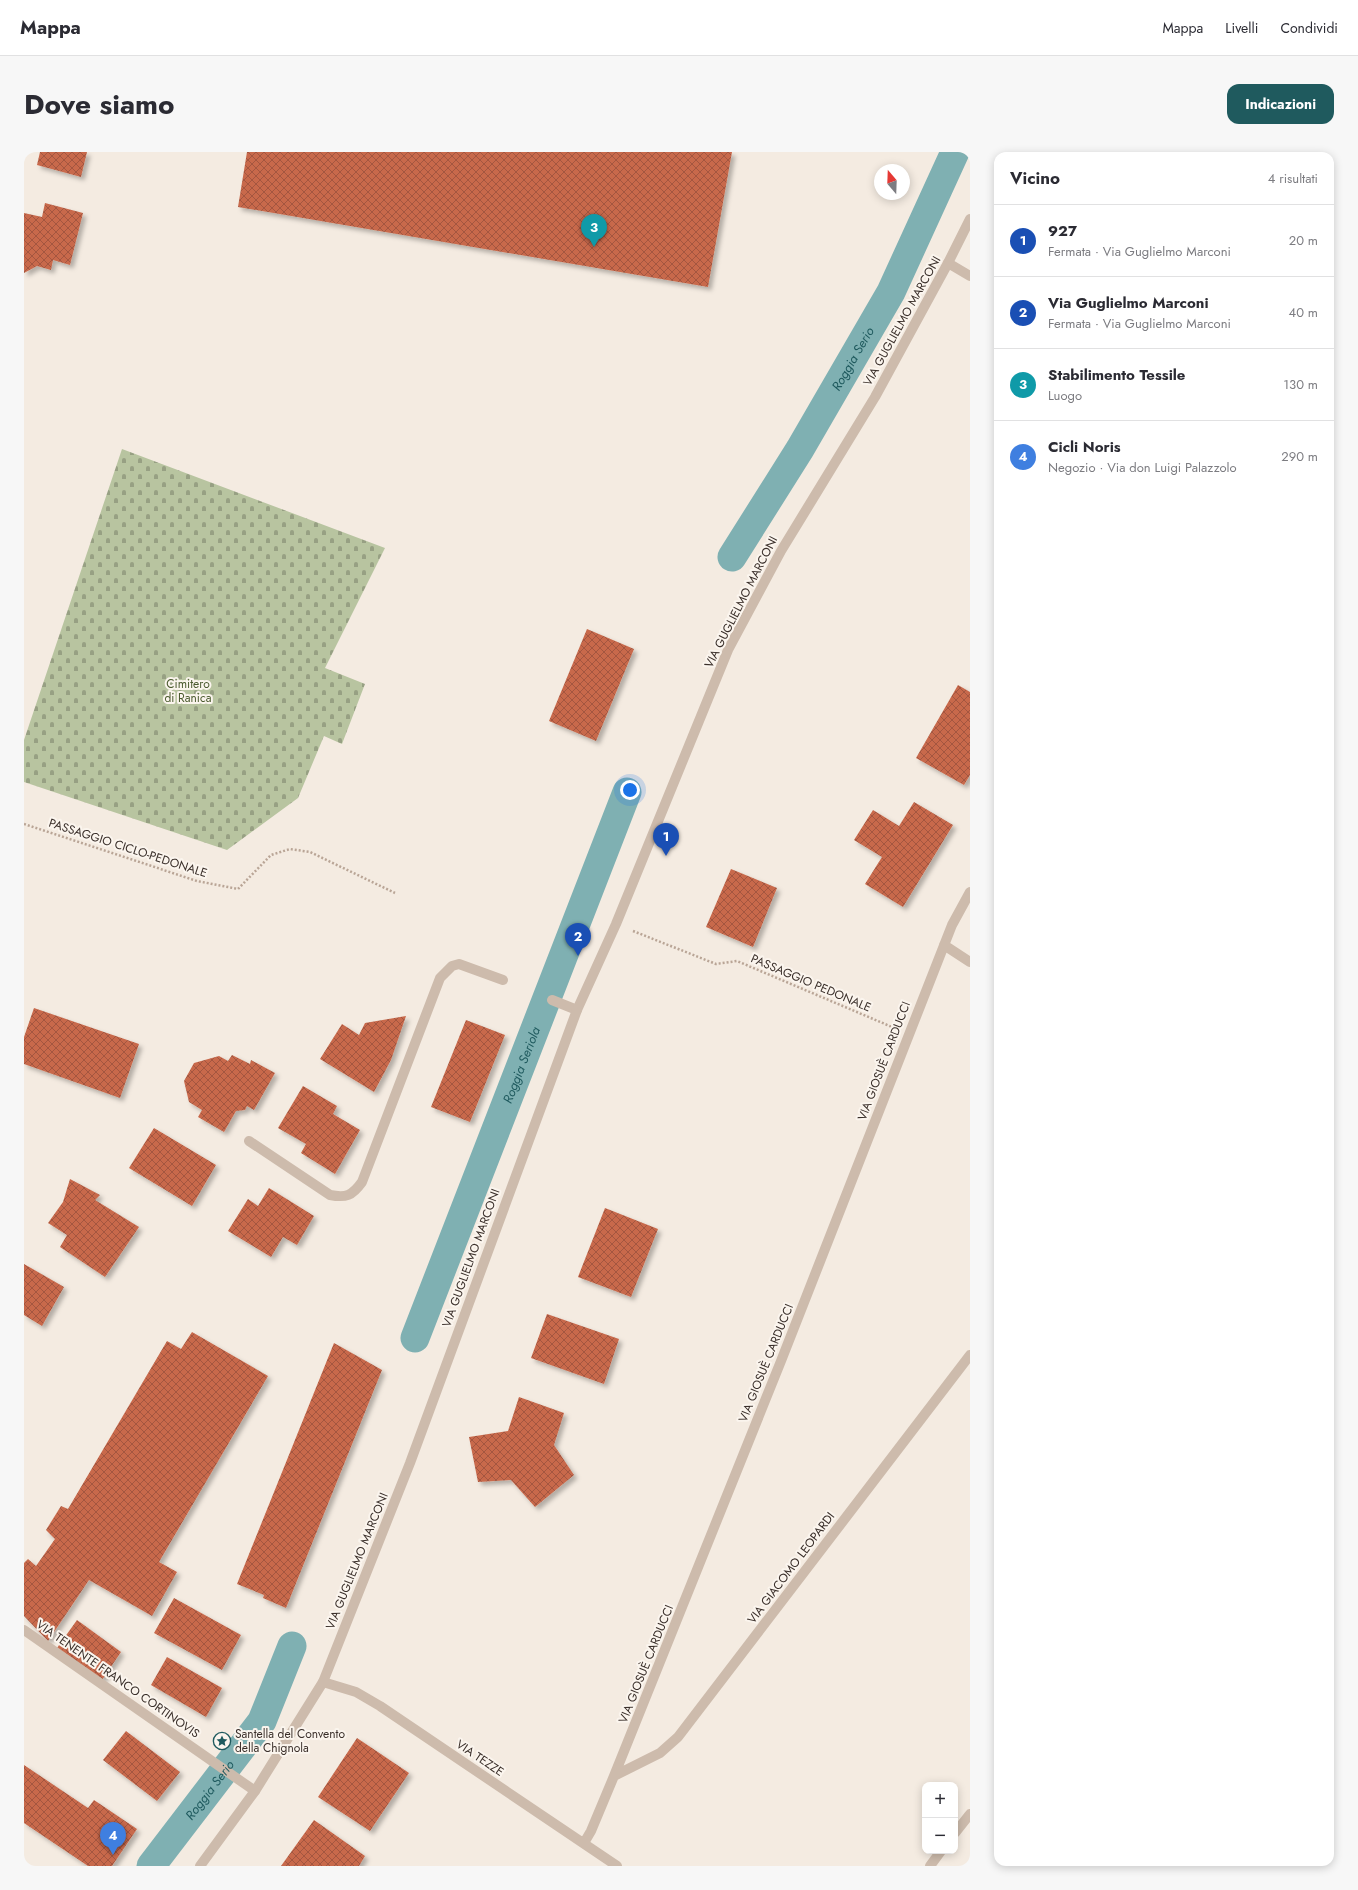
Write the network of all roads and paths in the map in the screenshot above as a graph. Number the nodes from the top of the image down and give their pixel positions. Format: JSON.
{"nodes":[{"id":1,"x":970,"y":219,"type":"edge"},
{"id":2,"x":948,"y":263,"type":"junction"},
{"id":3,"x":970,"y":276,"type":"edge"},
{"id":4,"x":24,"y":824,"type":"edge"},
{"id":5,"x":970,"y":892,"type":"edge"},
{"id":6,"x":394,"y":893,"type":"dead end"},
{"id":7,"x":616,"y":924,"type":"junction"},
{"id":8,"x":944,"y":944,"type":"junction"},
{"id":9,"x":970,"y":962,"type":"edge"},
{"id":10,"x":503,"y":980,"type":"dead end"},
{"id":11,"x":552,"y":1000,"type":"dead end"},
{"id":12,"x":576,"y":1010,"type":"junction"},
{"id":13,"x":909,"y":1035,"type":"junction"},
{"id":14,"x":249,"y":1141,"type":"dead end"},
{"id":15,"x":970,"y":1355,"type":"edge"},
{"id":16,"x":24,"y":1630,"type":"edge"},
{"id":17,"x":323,"y":1682,"type":"junction"},
{"id":18,"x":614,"y":1776,"type":"junction"},
{"id":19,"x":255,"y":1791,"type":"junction"},
{"id":20,"x":970,"y":1814,"type":"edge"},
{"id":21,"x":958,"y":1829,"type":"edge"},
{"id":22,"x":584,"y":1843,"type":"junction"},
{"id":23,"x":940,"y":1854,"type":"edge"},
{"id":24,"x":200,"y":1866,"type":"edge"},
{"id":25,"x":617,"y":1866,"type":"edge"},
{"id":26,"x":930,"y":1866,"type":"edge"}],
"edges":[{"from":1,"to":2,"type":"street","name":"VIA GUGLIELMO MARCONI"},
{"from":2,"to":3,"type":"street"},
{"from":2,"to":7,"type":"street","name":"VIA GUGLIELMO MARCONI"},
{"from":4,"to":6,"type":"path","name":"PASSAGGIO CICLO-PEDONALE"},
{"from":5,"to":8,"type":"street","name":"VIA GIOSUÈ CARDUCCI"},
{"from":7,"to":12,"type":"street","name":"VIA GUGLIELMO MARCONI"},
{"from":7,"to":13,"type":"path","name":"PASSAGGIO PEDONALE"},
{"from":8,"to":9,"type":"street"},
{"from":8,"to":13,"type":"street","name":"VIA GIOSUÈ CARDUCCI"},
{"from":10,"to":14,"type":"street"},
{"from":11,"to":12,"type":"street"},
{"from":12,"to":17,"type":"street","name":"VIA GUGLIELMO MARCONI"},
{"from":13,"to":18,"type":"street","name":"VIA GIOSUÈ CARDUCCI"},
{"from":15,"to":18,"type":"street","name":"VIA GIACOMO LEOPARDI"},
{"from":16,"to":19,"type":"street","name":"VIA TENENTE FRANCO CORTINOVIS"},
{"from":17,"to":19,"type":"street","name":"VIA GUGLIELMO MARCONI"},
{"from":17,"to":22,"type":"street","name":"VIA TEZZE"},
{"from":18,"to":22,"type":"street","name":"VIA GIOSUÈ CARDUCCI"},
{"from":19,"to":24,"type":"street","name":"VIA GUGLIELMO MARCONI"},
{"from":20,"to":21,"type":"street"},
{"from":22,"to":25,"type":"street","name":"VIA TEZZE"},
{"from":23,"to":26,"type":"street"}]}
